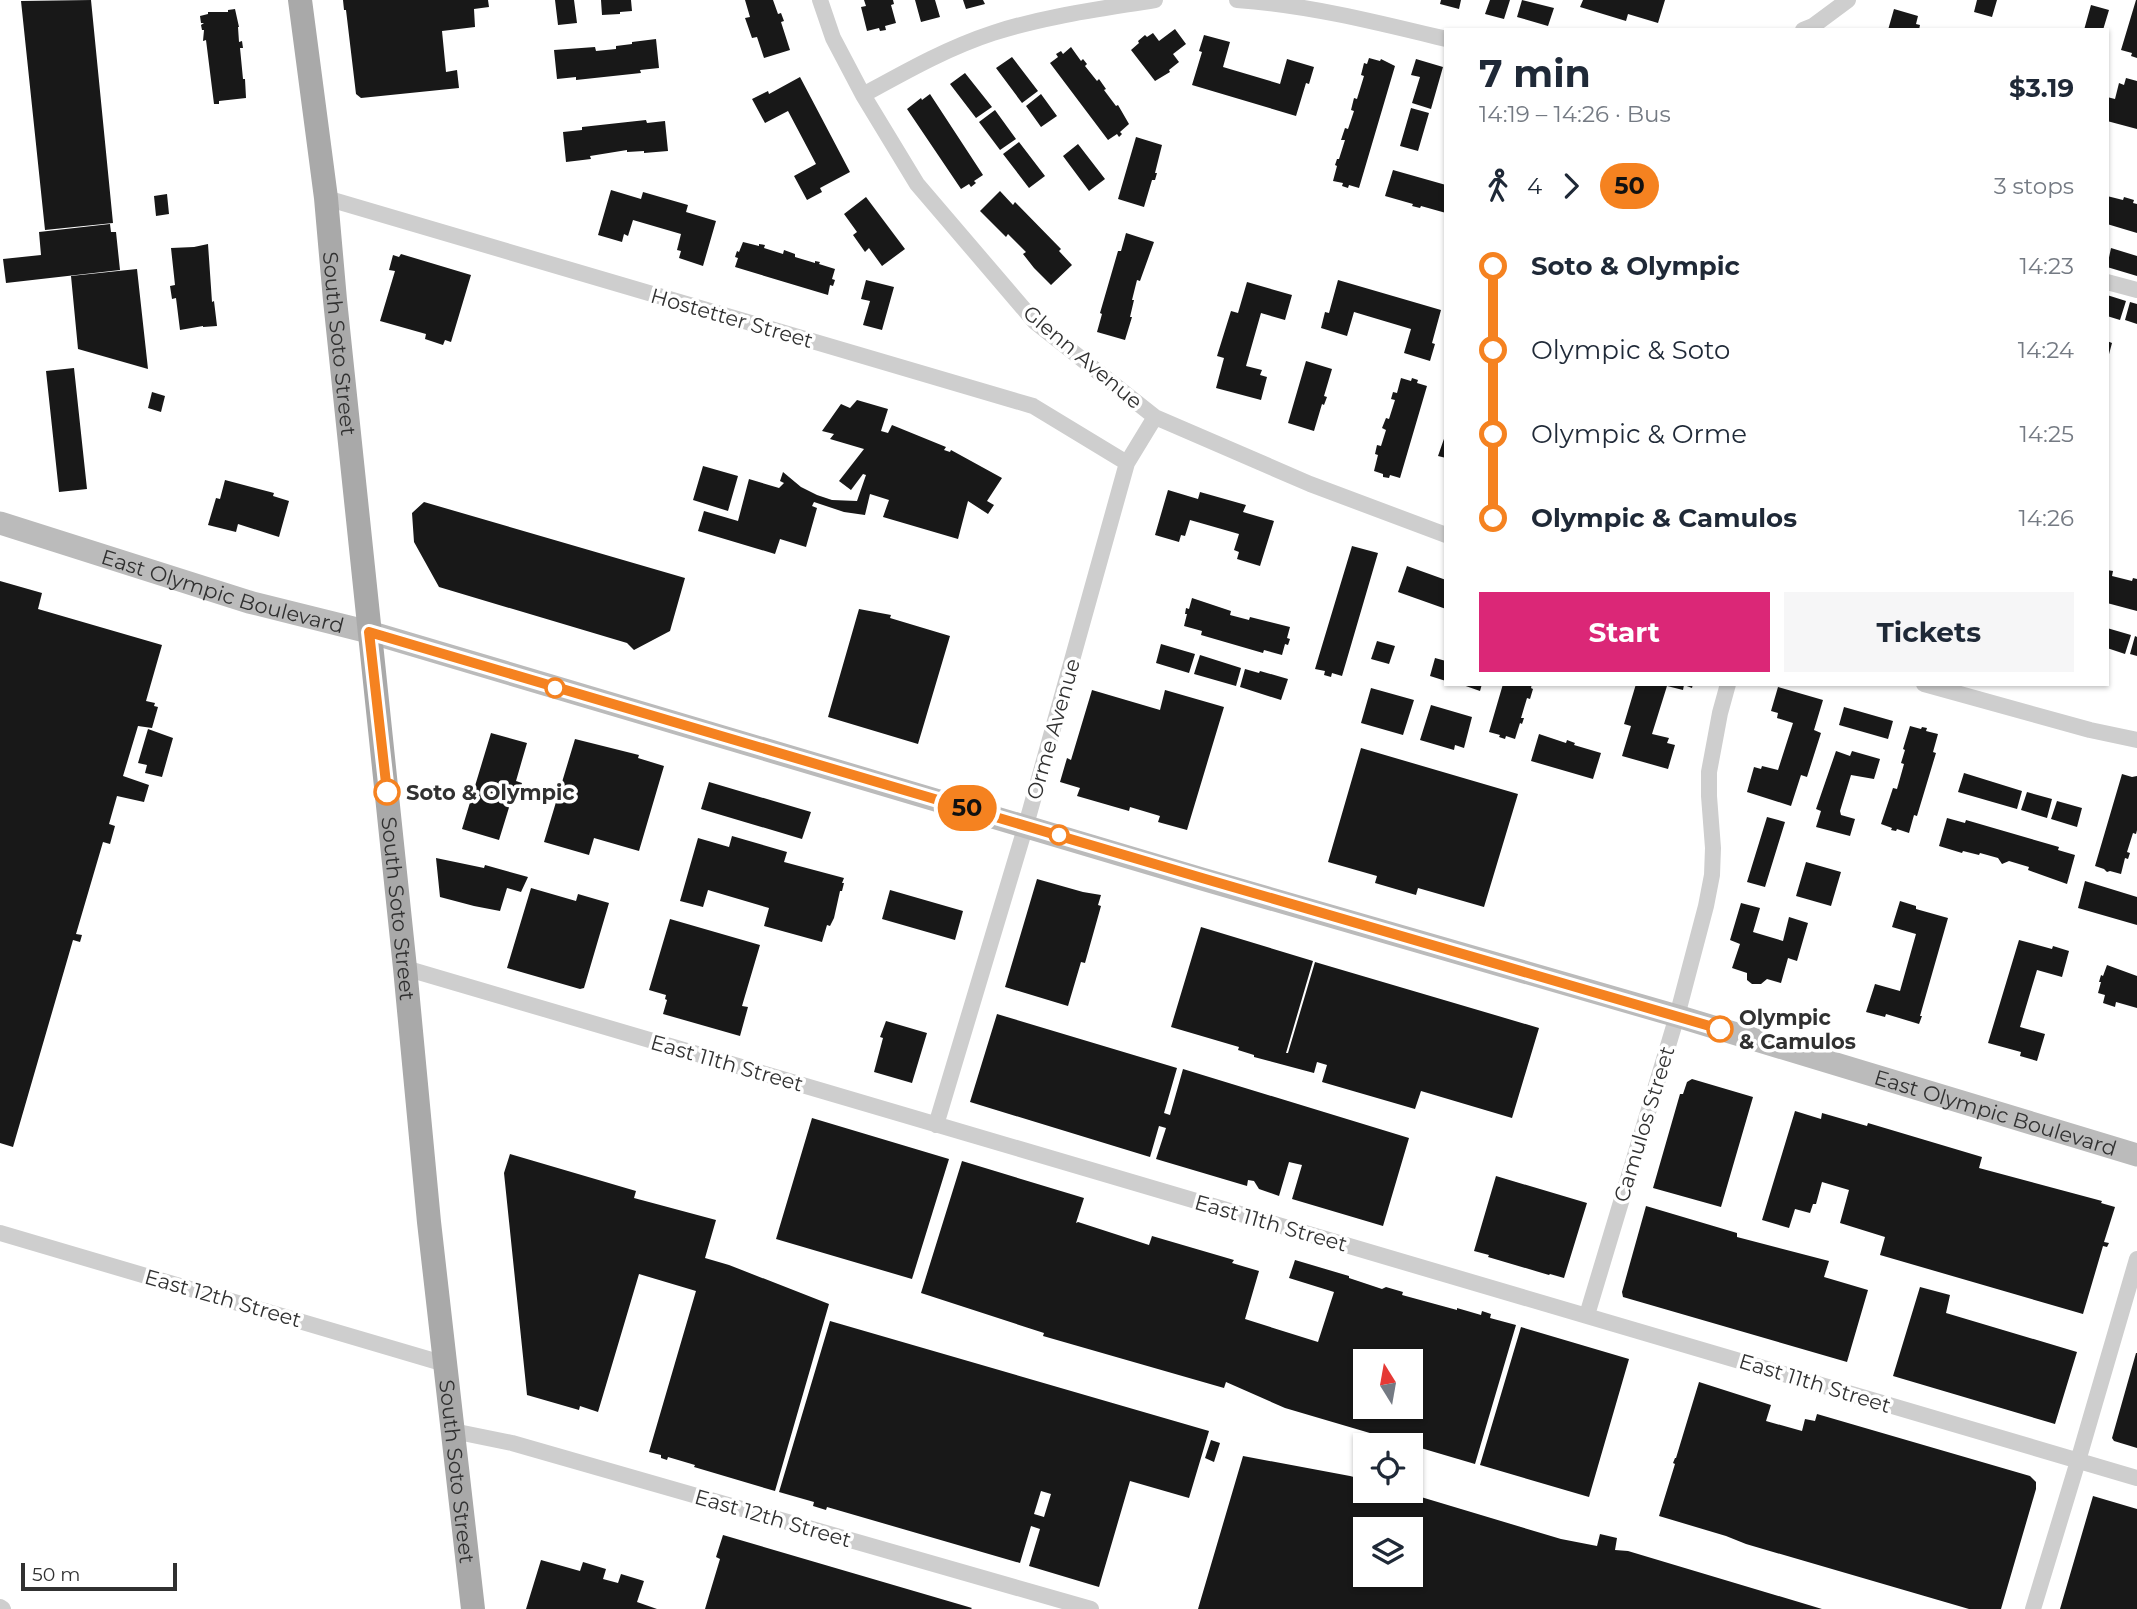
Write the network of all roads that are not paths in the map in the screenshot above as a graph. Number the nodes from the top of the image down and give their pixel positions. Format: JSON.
{"nodes":[{"id":1,"x":300,"y":0,"type":"edge"},
{"id":2,"x":820,"y":0,"type":"edge"},
{"id":3,"x":1155,"y":0,"type":"edge"},
{"id":4,"x":1237,"y":0,"type":"edge"},
{"id":5,"x":1848,"y":0,"type":"edge"},
{"id":6,"x":1808,"y":28,"type":"edge"},
{"id":7,"x":1444,"y":38,"type":"edge"},
{"id":8,"x":863,"y":95,"type":"junction"},
{"id":9,"x":326,"y":198,"type":"junction"},
{"id":10,"x":2109,"y":283,"type":"edge"},
{"id":11,"x":2137,"y":290,"type":"edge"},
{"id":12,"x":1155,"y":417,"type":"junction"},
{"id":13,"x":1127,"y":463,"type":"junction"},
{"id":14,"x":0,"y":523,"type":"edge"},
{"id":15,"x":1444,"y":534,"type":"edge"},
{"id":16,"x":369,"y":632,"type":"junction"},
{"id":17,"x":1727,"y":686,"type":"edge"},
{"id":18,"x":1931,"y":686,"type":"edge"},
{"id":19,"x":2137,"y":740,"type":"edge"},
{"id":20,"x":1026,"y":825,"type":"junction"},
{"id":21,"x":405,"y":968,"type":"junction"},
{"id":22,"x":1677,"y":1016,"type":"junction"},
{"id":23,"x":936,"y":1125,"type":"junction"},
{"id":24,"x":2137,"y":1155,"type":"edge"},
{"id":25,"x":0,"y":1233,"type":"edge"},
{"id":26,"x":2137,"y":1259,"type":"edge"},
{"id":27,"x":1587,"y":1315,"type":"junction"},
{"id":28,"x":445,"y":1364,"type":"junction"},
{"id":29,"x":453,"y":1431,"type":"junction"},
{"id":30,"x":2078,"y":1461,"type":"junction"},
{"id":31,"x":2137,"y":1478,"type":"edge"},
{"id":32,"x":473,"y":1609,"type":"edge"},
{"id":33,"x":1091,"y":1609,"type":"edge"},
{"id":34,"x":2032,"y":1609,"type":"edge"}],
"edges":[{"from":1,"to":9,"type":"main road","name":"South Soto Street"},
{"from":2,"to":8,"type":"street","name":"Glenn Avenue"},
{"from":3,"to":8,"type":"street"},
{"from":4,"to":7,"type":"street"},
{"from":5,"to":6,"type":"street"},
{"from":8,"to":12,"type":"street","name":"Glenn Avenue"},
{"from":9,"to":13,"type":"street","name":"Hostetter Street"},
{"from":9,"to":16,"type":"main road","name":"South Soto Street"},
{"from":10,"to":11,"type":"street"},
{"from":12,"to":13,"type":"street","name":"Orme Avenue"},
{"from":12,"to":15,"type":"street","name":"Glenn Avenue"},
{"from":13,"to":20,"type":"street","name":"Orme Avenue"},
{"from":14,"to":16,"type":"main road","name":"East Olympic Boulevard"},
{"from":16,"to":20,"type":"main road","name":"East Olympic Boulevard"},
{"from":16,"to":21,"type":"main road","name":"South Soto Street"},
{"from":17,"to":22,"type":"street","name":"Camulos Street"},
{"from":18,"to":19,"type":"street"},
{"from":20,"to":22,"type":"main road","name":"East Olympic Boulevard"},
{"from":20,"to":23,"type":"street","name":"Orme Avenue"},
{"from":21,"to":23,"type":"street","name":"East 11th Street"},
{"from":21,"to":28,"type":"main road","name":"South Soto Street"},
{"from":22,"to":24,"type":"main road","name":"East Olympic Boulevard"},
{"from":22,"to":27,"type":"street","name":"Camulos Street"},
{"from":23,"to":27,"type":"street","name":"East 11th Street"},
{"from":25,"to":28,"type":"street","name":"East 12th Street"},
{"from":26,"to":30,"type":"street"},
{"from":27,"to":30,"type":"street","name":"East 11th Street"},
{"from":28,"to":29,"type":"main road","name":"South Soto Street"},
{"from":29,"to":32,"type":"main road","name":"South Soto Street"},
{"from":29,"to":33,"type":"street","name":"East 12th Street"},
{"from":30,"to":31,"type":"street","name":"East 11th Street"},
{"from":30,"to":34,"type":"street"}]}
